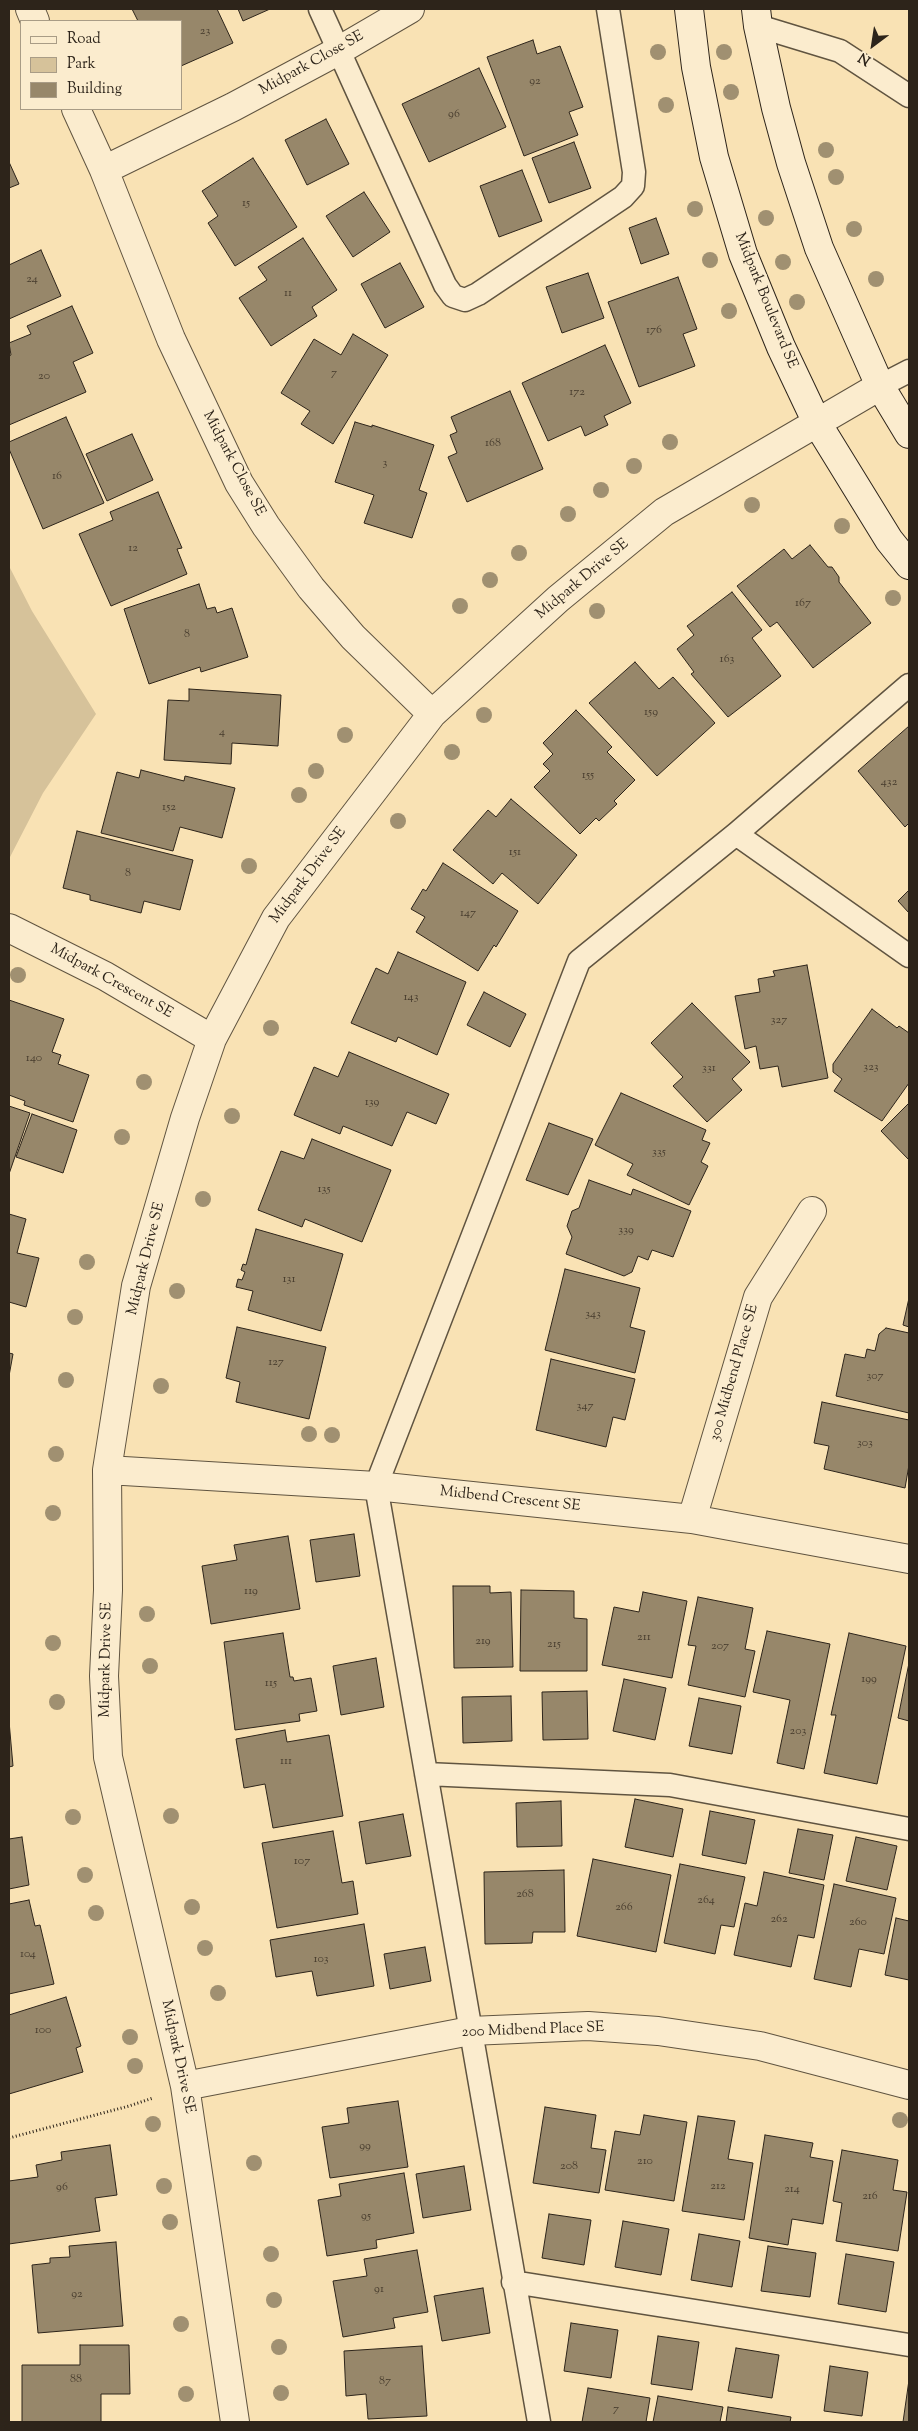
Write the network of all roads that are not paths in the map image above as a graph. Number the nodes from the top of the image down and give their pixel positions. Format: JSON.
{"nodes":[{"id":1,"x":320,"y":9,"type":"edge"},
{"id":2,"x":410,"y":9,"type":"edge"},
{"id":3,"x":608,"y":9,"type":"edge"},
{"id":4,"x":689,"y":9,"type":"edge"},
{"id":5,"x":757,"y":17,"type":"edge"},
{"id":6,"x":338,"y":51,"type":"junction"},
{"id":7,"x":909,"y":96,"type":"edge"},
{"id":8,"x":76,"y":110,"type":"edge"},
{"id":9,"x":104,"y":170,"type":"junction"},
{"id":10,"x":909,"y":371,"type":"edge"},
{"id":11,"x":880,"y":386,"type":"junction"},
{"id":12,"x":817,"y":423,"type":"junction"},
{"id":13,"x":909,"y":434,"type":"edge"},
{"id":14,"x":909,"y":565,"type":"edge"},
{"id":15,"x":909,"y":685,"type":"edge"},
{"id":16,"x":432,"y":714,"type":"junction"},
{"id":17,"x":736,"y":834,"type":"junction"},
{"id":18,"x":9,"y":928,"type":"edge"},
{"id":19,"x":909,"y":956,"type":"edge"},
{"id":20,"x":212,"y":1039,"type":"junction"},
{"id":21,"x":812,"y":1211,"type":"dead end"},
{"id":22,"x":107,"y":1470,"type":"junction"},
{"id":23,"x":376,"y":1486,"type":"junction"},
{"id":24,"x":692,"y":1518,"type":"junction"},
{"id":25,"x":909,"y":1559,"type":"edge"},
{"id":26,"x":426,"y":1774,"type":"junction"},
{"id":27,"x":909,"y":1829,"type":"edge"},
{"id":28,"x":470,"y":2031,"type":"junction"},
{"id":29,"x":909,"y":2085,"type":"edge"},
{"id":30,"x":185,"y":2086,"type":"junction"},
{"id":31,"x":513,"y":2282,"type":"junction"},
{"id":32,"x":909,"y":2346,"type":"edge"},
{"id":33,"x":236,"y":2422,"type":"edge"},
{"id":34,"x":540,"y":2422,"type":"edge"}],
"edges":[{"from":1,"to":6,"type":"lane"},
{"from":2,"to":6,"type":"street","name":"Midpark Close SE"},
{"from":3,"to":6,"type":"lane"},
{"from":4,"to":12,"type":"street","name":"Midpark Boulevard SE"},
{"from":5,"to":7,"type":"lane"},
{"from":5,"to":11,"type":"street"},
{"from":6,"to":9,"type":"street","name":"Midpark Close SE"},
{"from":8,"to":9,"type":"street","name":"Midpark Close SE"},
{"from":9,"to":16,"type":"street","name":"Midpark Close SE"},
{"from":10,"to":11,"type":"lane"},
{"from":11,"to":12,"type":"street","name":"Midpark Drive SE"},
{"from":11,"to":13,"type":"street"},
{"from":12,"to":14,"type":"street","name":"Midpark Boulevard SE"},
{"from":12,"to":16,"type":"street","name":"Midpark Drive SE"},
{"from":15,"to":17,"type":"lane"},
{"from":16,"to":20,"type":"street","name":"Midpark Drive SE"},
{"from":17,"to":19,"type":"lane"},
{"from":17,"to":23,"type":"lane"},
{"from":18,"to":20,"type":"street","name":"Midpark Crescent SE"},
{"from":20,"to":22,"type":"street","name":"Midpark Drive SE"},
{"from":21,"to":24,"type":"street","name":"300 Midbend Place SE"},
{"from":22,"to":23,"type":"street","name":"Midbend Crescent SE"},
{"from":22,"to":30,"type":"street","name":"Midpark Drive SE"},
{"from":23,"to":24,"type":"street","name":"Midbend Crescent SE"},
{"from":23,"to":26,"type":"lane"},
{"from":24,"to":25,"type":"street","name":"Midbend Crescent SE"},
{"from":26,"to":27,"type":"lane"},
{"from":26,"to":28,"type":"lane"},
{"from":28,"to":29,"type":"street","name":"200 Midbend Place SE"},
{"from":28,"to":30,"type":"street","name":"200 Midbend Place SE"},
{"from":28,"to":31,"type":"lane"},
{"from":30,"to":33,"type":"street","name":"Midpark Drive SE"},
{"from":31,"to":32,"type":"lane"},
{"from":31,"to":34,"type":"lane"}]}
